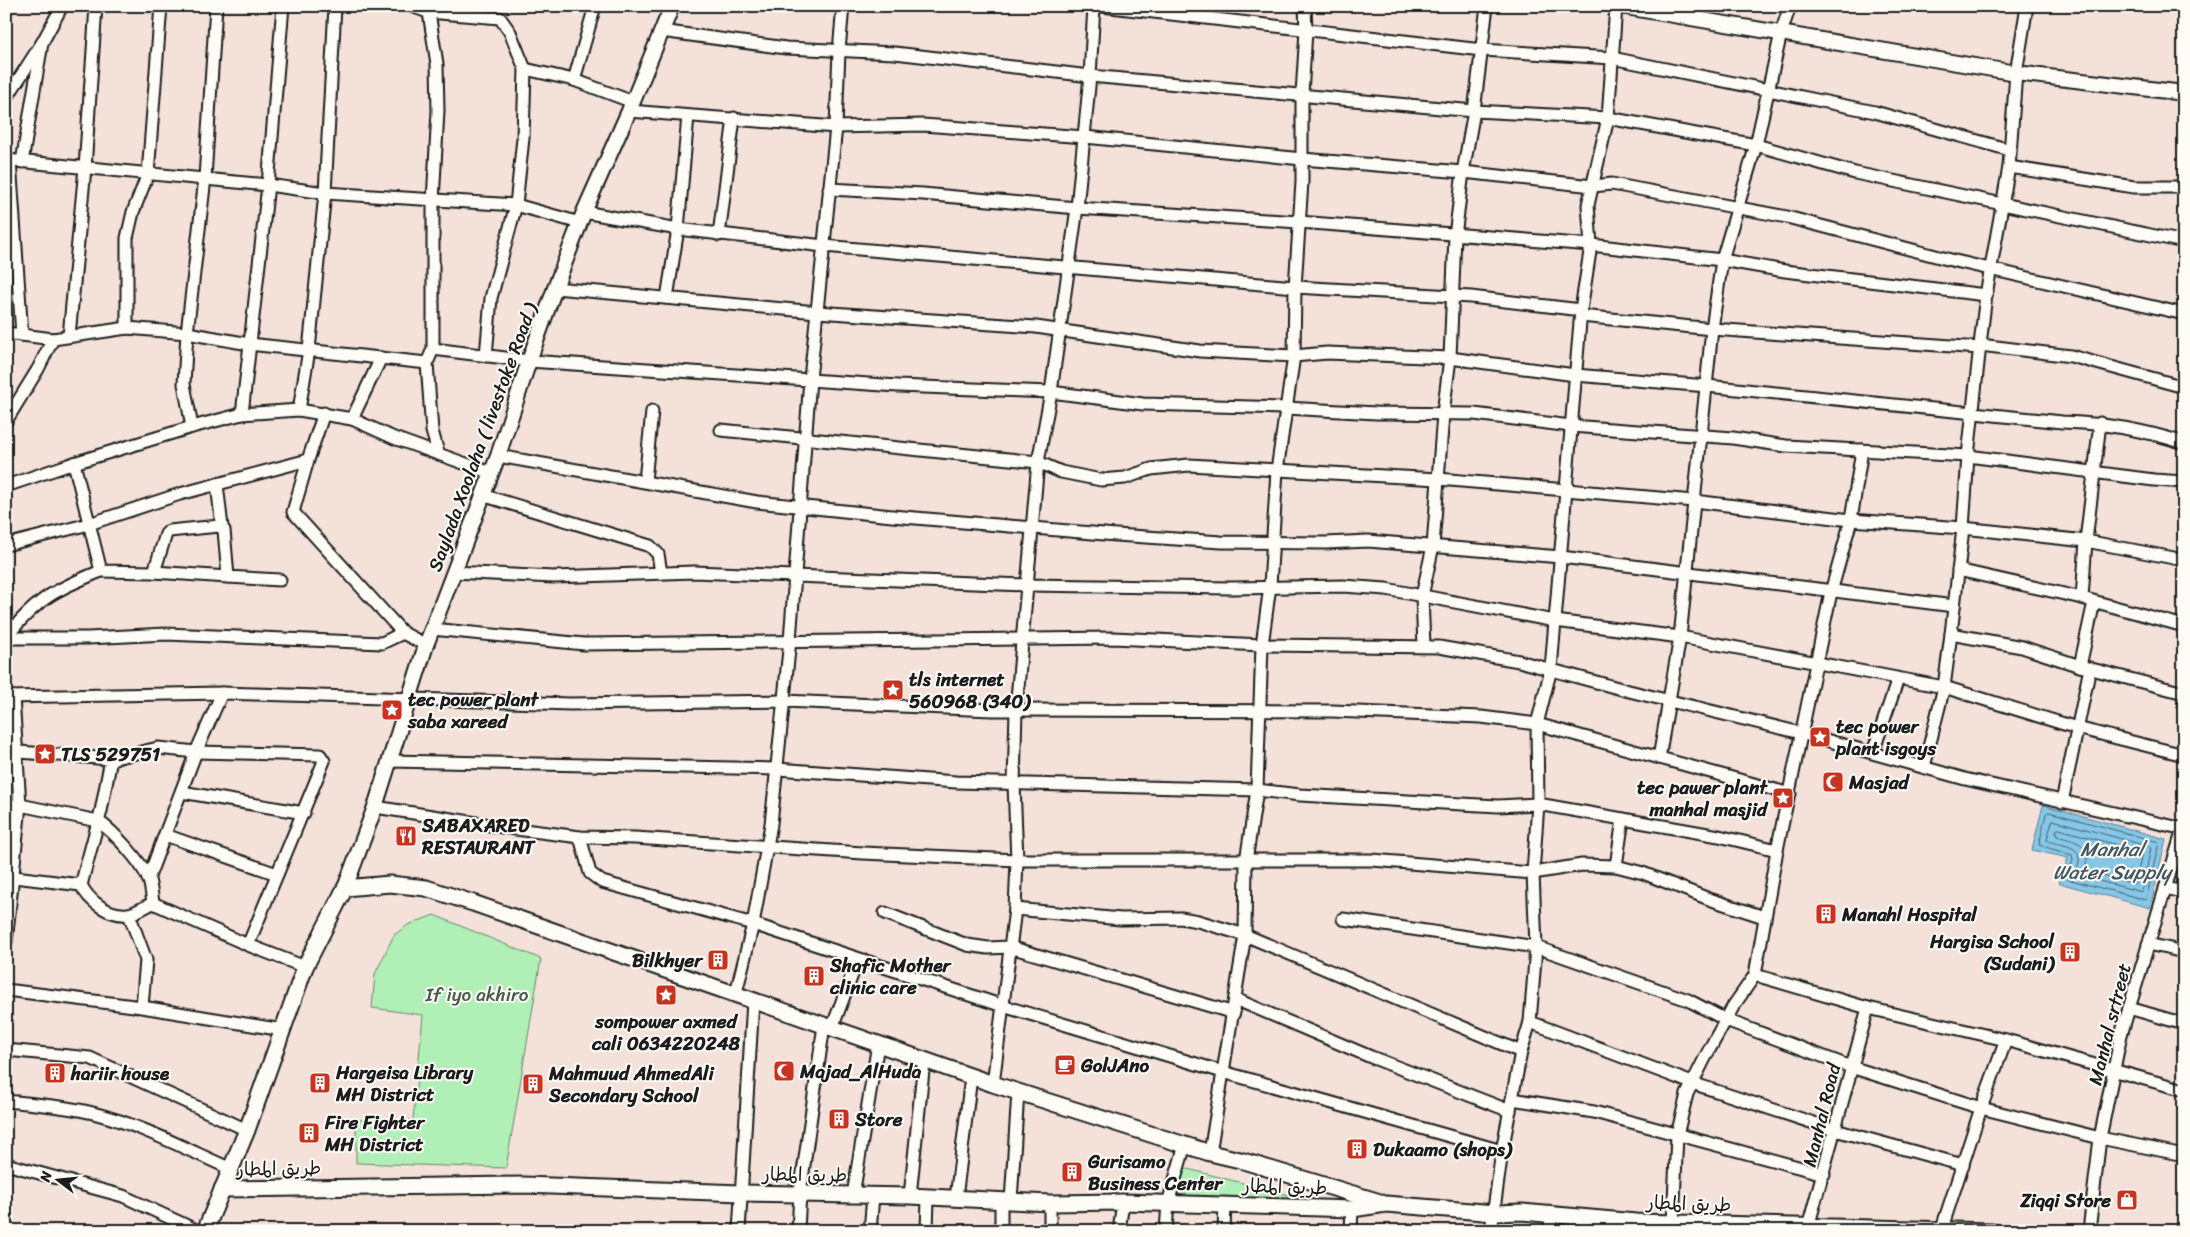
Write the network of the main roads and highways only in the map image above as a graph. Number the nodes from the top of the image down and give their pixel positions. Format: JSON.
{"nodes":[{"id":1,"x":222,"y":1189,"type":"junction"},
{"id":2,"x":1386,"y":1204,"type":"junction"},
{"id":3,"x":1636,"y":1226,"type":"edge"},
{"id":4,"x":1708,"y":1227,"type":"edge"},
{"id":5,"x":1807,"y":1229,"type":"edge"},
{"id":6,"x":1866,"y":1229,"type":"edge"},
{"id":7,"x":1941,"y":1230,"type":"edge"},
{"id":8,"x":205,"y":1231,"type":"edge"},
{"id":9,"x":1992,"y":1231,"type":"edge"}],
"edges":[{"from":1,"to":2,"type":"main road","name":"طريق المطار"},
{"from":1,"to":2,"type":"main road","name":"طريق المطار"},
{"from":1,"to":8,"type":"main road"},
{"from":2,"to":3,"type":"main road","name":"طريق المطار"},
{"from":3,"to":4,"type":"main road","name":"طريق المطار"},
{"from":4,"to":5,"type":"main road","name":"طريق المطار"},
{"from":5,"to":6,"type":"main road","name":"طريق المطار"},
{"from":6,"to":7,"type":"main road","name":"طريق المطار"},
{"from":7,"to":9,"type":"main road","name":"طريق المطار"}]}
